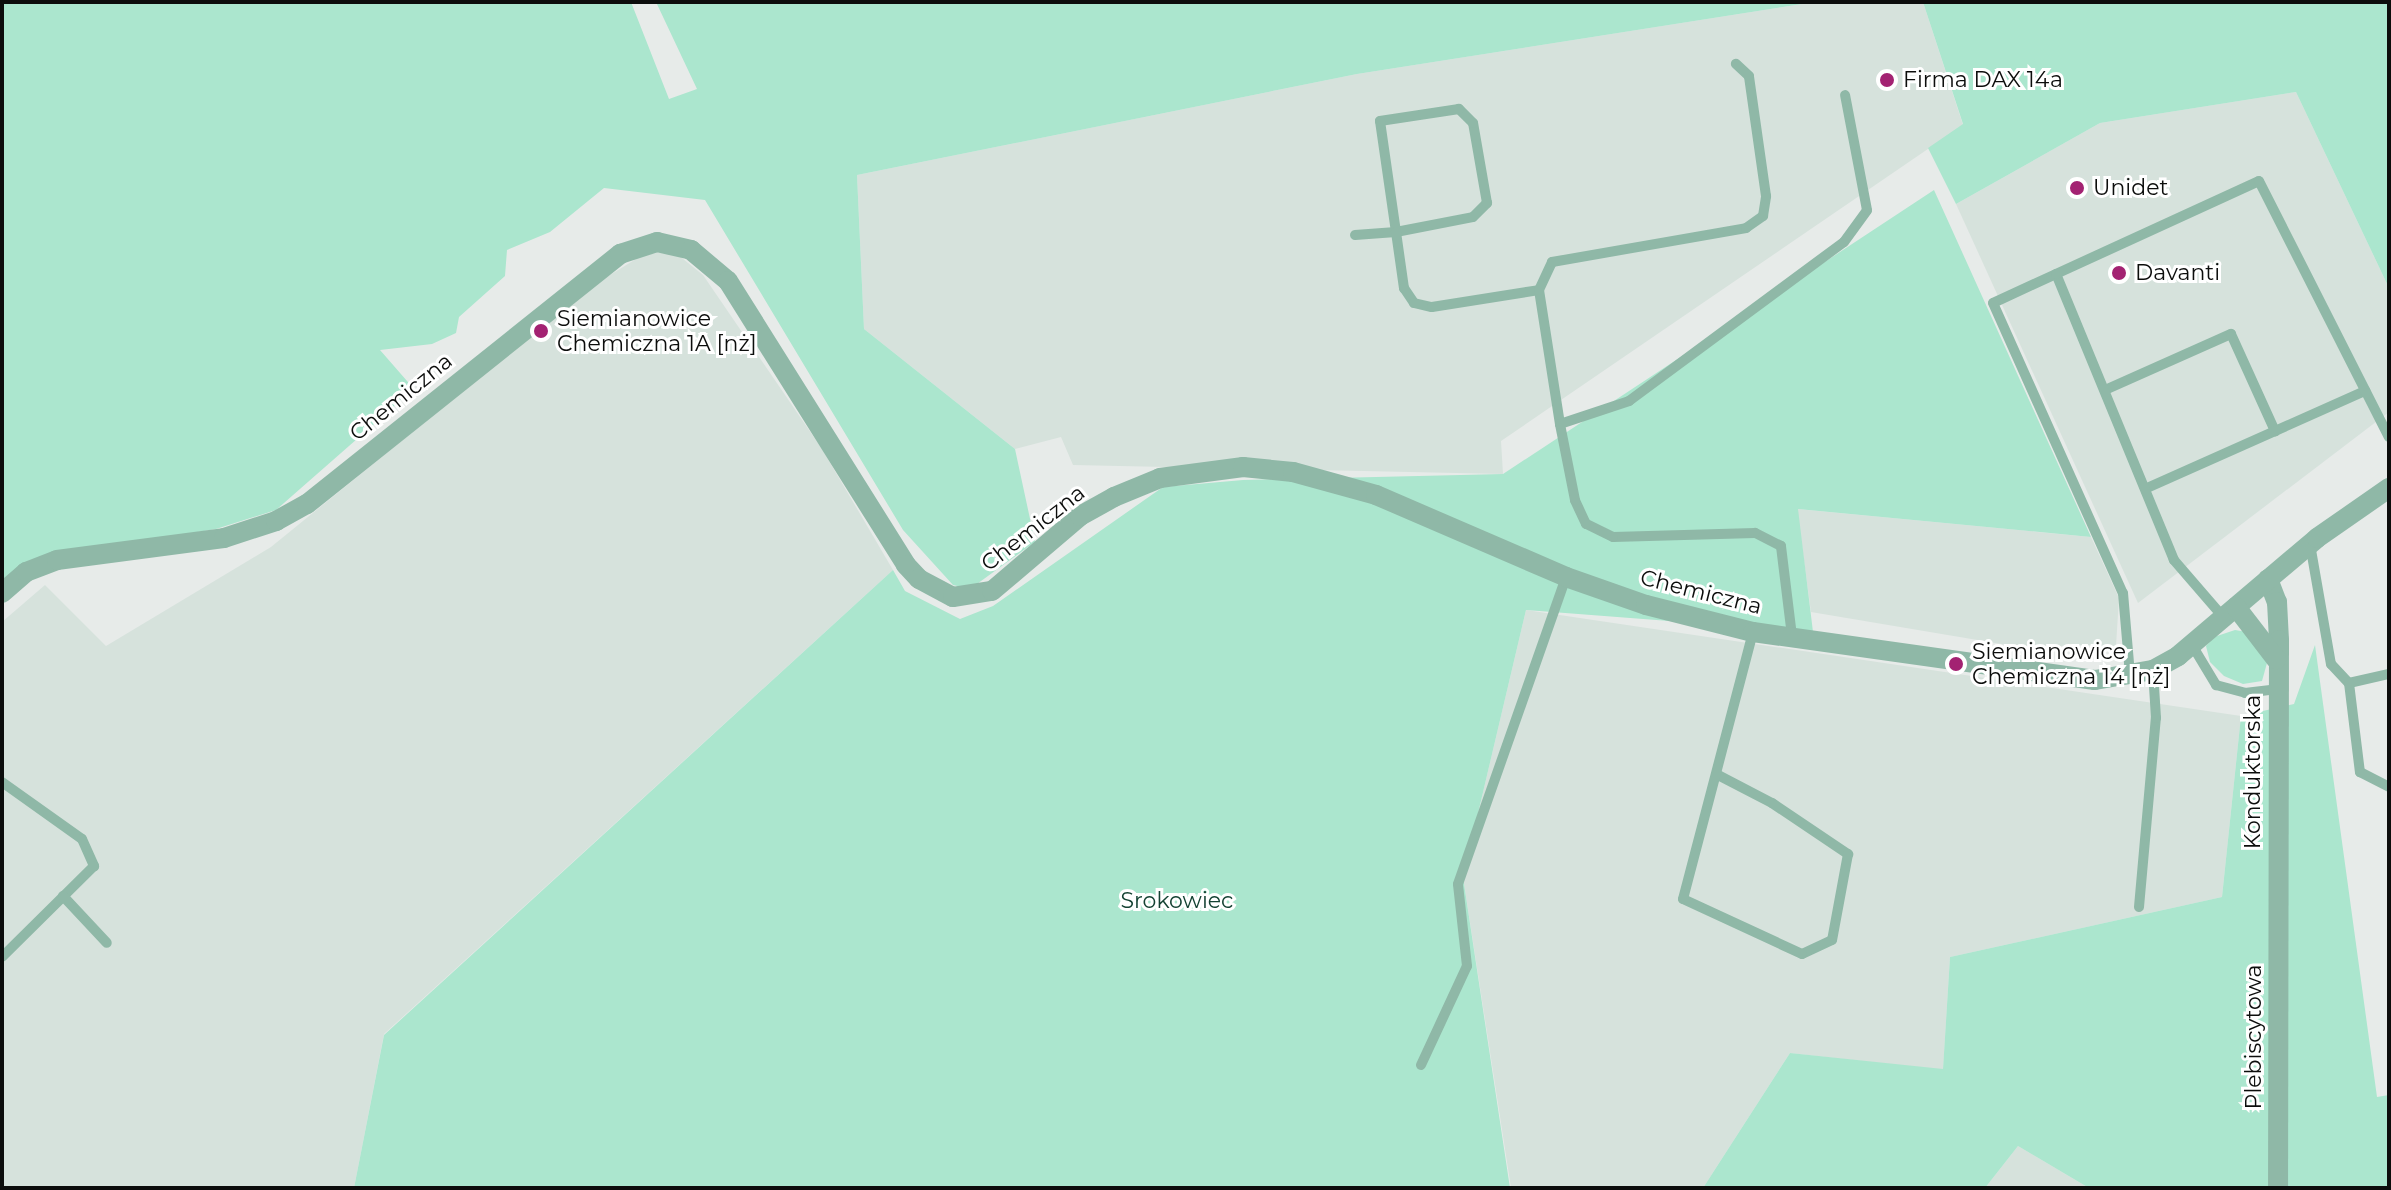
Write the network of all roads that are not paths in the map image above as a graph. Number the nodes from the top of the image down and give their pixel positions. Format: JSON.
{"nodes":[{"id":1,"x":1736,"y":64,"type":"dead end"},
{"id":2,"x":1845,"y":95,"type":"dead end"},
{"id":3,"x":1396,"y":232,"type":"junction"},
{"id":4,"x":1355,"y":235,"type":"dead end"},
{"id":5,"x":2056,"y":274,"type":"junction"},
{"id":6,"x":1539,"y":290,"type":"junction"},
{"id":7,"x":2105,"y":390,"type":"junction"},
{"id":8,"x":2365,"y":391,"type":"junction"},
{"id":9,"x":1560,"y":424,"type":"junction"},
{"id":10,"x":2275,"y":431,"type":"junction"},
{"id":11,"x":2389,"y":437,"type":"edge"},
{"id":12,"x":2147,"y":488,"type":"junction"},
{"id":13,"x":2389,"y":488,"type":"edge"},
{"id":14,"x":2310,"y":544,"type":"junction"},
{"id":15,"x":1566,"y":577,"type":"junction"},
{"id":16,"x":2268,"y":579,"type":"junction"},
{"id":17,"x":2,"y":593,"type":"edge"},
{"id":18,"x":2230,"y":612,"type":"junction"},
{"id":19,"x":1753,"y":632,"type":"junction"},
{"id":20,"x":1792,"y":636,"type":"junction"},
{"id":21,"x":2192,"y":645,"type":"junction"},
{"id":22,"x":2276,"y":659,"type":"junction"},
{"id":23,"x":2153,"y":670,"type":"junction"},
{"id":24,"x":2389,"y":674,"type":"edge"},
{"id":25,"x":2130,"y":675,"type":"junction"},
{"id":26,"x":2349,"y":683,"type":"junction"},
{"id":27,"x":2277,"y":689,"type":"junction"},
{"id":28,"x":1718,"y":775,"type":"junction"},
{"id":29,"x":2,"y":782,"type":"edge"},
{"id":30,"x":2389,"y":787,"type":"edge"},
{"id":31,"x":2278,"y":886,"type":"joint"},
{"id":32,"x":63,"y":896,"type":"junction"},
{"id":33,"x":2139,"y":907,"type":"dead end"},
{"id":34,"x":107,"y":943,"type":"dead end"},
{"id":35,"x":2,"y":957,"type":"edge"},
{"id":36,"x":1421,"y":1065,"type":"dead end"},
{"id":37,"x":2278,"y":1188,"type":"edge"}],
"edges":[{"from":1,"to":6,"type":"lane"},
{"from":2,"to":9,"type":"lane"},
{"from":3,"to":3,"type":"lane"},
{"from":3,"to":4,"type":"lane"},
{"from":3,"to":6,"type":"lane"},
{"from":5,"to":7,"type":"lane"},
{"from":5,"to":8,"type":"lane"},
{"from":5,"to":25,"type":"lane"},
{"from":6,"to":9,"type":"lane"},
{"from":7,"to":10,"type":"lane"},
{"from":7,"to":12,"type":"lane"},
{"from":8,"to":10,"type":"lane"},
{"from":8,"to":11,"type":"lane"},
{"from":9,"to":20,"type":"lane"},
{"from":10,"to":12,"type":"lane"},
{"from":12,"to":18,"type":"lane"},
{"from":13,"to":14,"type":"street"},
{"from":14,"to":16,"type":"street"},
{"from":14,"to":26,"type":"lane"},
{"from":15,"to":17,"type":"street","name":"Chemiczna"},
{"from":15,"to":19,"type":"street","name":"Chemiczna"},
{"from":15,"to":36,"type":"lane"},
{"from":16,"to":18,"type":"street"},
{"from":16,"to":22,"type":"street","name":"Konduktorska"},
{"from":18,"to":21,"type":"street"},
{"from":18,"to":22,"type":"street"},
{"from":19,"to":20,"type":"street","name":"Chemiczna"},
{"from":19,"to":28,"type":"lane"},
{"from":20,"to":25,"type":"street","name":"Chemiczna"},
{"from":21,"to":23,"type":"street"},
{"from":21,"to":27,"type":"lane"},
{"from":22,"to":27,"type":"street","name":"Konduktorska"},
{"from":23,"to":25,"type":"street","name":"Chemiczna"},
{"from":23,"to":33,"type":"lane"},
{"from":24,"to":26,"type":"lane"},
{"from":26,"to":30,"type":"lane"},
{"from":27,"to":31,"type":"street","name":"Konduktorska"},
{"from":28,"to":28,"type":"lane"},
{"from":29,"to":32,"type":"lane"},
{"from":31,"to":37,"type":"street","name":"Plebiscytowa"},
{"from":32,"to":34,"type":"lane"},
{"from":32,"to":35,"type":"lane"}]}
